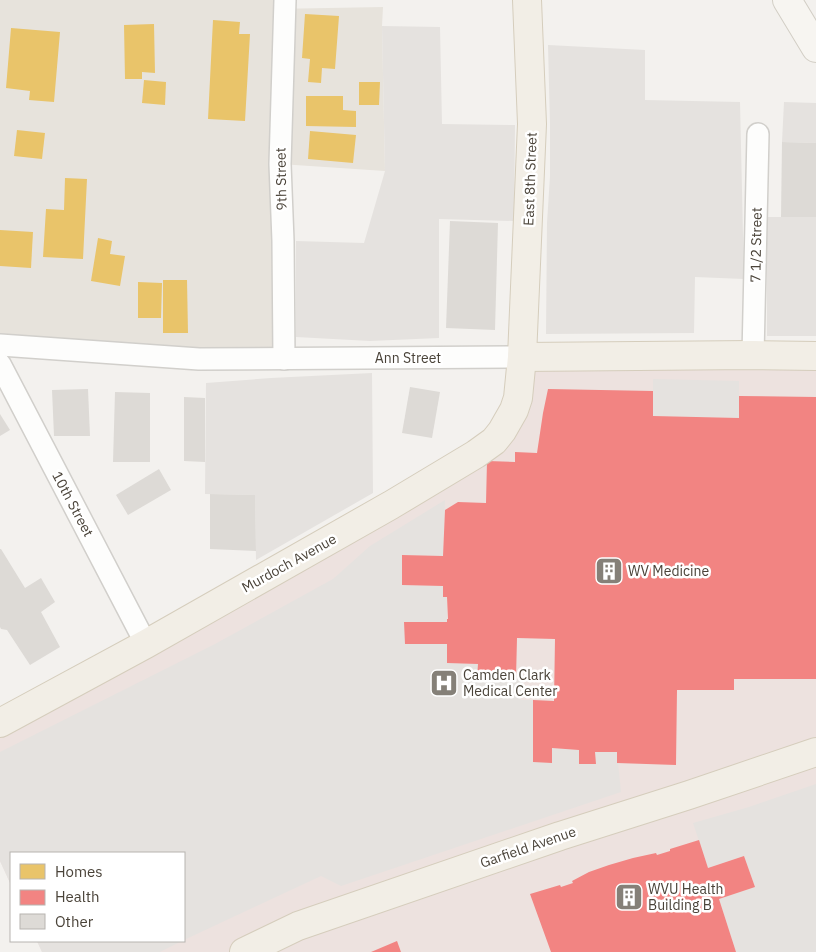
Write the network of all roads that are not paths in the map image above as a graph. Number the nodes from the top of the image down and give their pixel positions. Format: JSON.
{"nodes":[{"id":1,"x":285,"y":0,"type":"edge"},
{"id":2,"x":527,"y":0,"type":"edge"},
{"id":3,"x":787,"y":0,"type":"edge"},
{"id":4,"x":816,"y":48,"type":"edge"},
{"id":5,"x":758,"y":134,"type":"dead end"},
{"id":6,"x":524,"y":315,"type":"junction"},
{"id":7,"x":0,"y":345,"type":"edge"},
{"id":8,"x":753,"y":355,"type":"junction"},
{"id":9,"x":816,"y":356,"type":"edge"},
{"id":10,"x":522,"y":357,"type":"junction"},
{"id":11,"x":575,"y":357,"type":"junction"},
{"id":12,"x":284,"y":359,"type":"junction"},
{"id":13,"x":0,"y":364,"type":"edge"},
{"id":14,"x":146,"y":644,"type":"junction"},
{"id":15,"x":0,"y":723,"type":"edge"},
{"id":16,"x":816,"y":752,"type":"edge"},
{"id":17,"x":244,"y":952,"type":"edge"}],
"edges":[{"from":1,"to":12,"type":"street","name":"9th Street"},
{"from":2,"to":6,"type":"main road","name":"East 8th Street"},
{"from":3,"to":4,"type":"main road"},
{"from":5,"to":8,"type":"street","name":"7 1/2 Street"},
{"from":6,"to":10,"type":"main road","name":"East 8th Street"},
{"from":6,"to":11,"type":"main road"},
{"from":7,"to":12,"type":"street","name":"Ann Street"},
{"from":8,"to":9,"type":"main road","name":"Ann Street"},
{"from":8,"to":11,"type":"main road","name":"Ann Street"},
{"from":10,"to":11,"type":"main road","name":"Ann Street"},
{"from":10,"to":12,"type":"street","name":"Ann Street"},
{"from":10,"to":14,"type":"main road","name":"Murdoch Avenue"},
{"from":13,"to":14,"type":"street","name":"10th Street"},
{"from":14,"to":15,"type":"main road","name":"Murdoch Avenue"},
{"from":16,"to":17,"type":"main road","name":"Garfield Avenue"}]}
